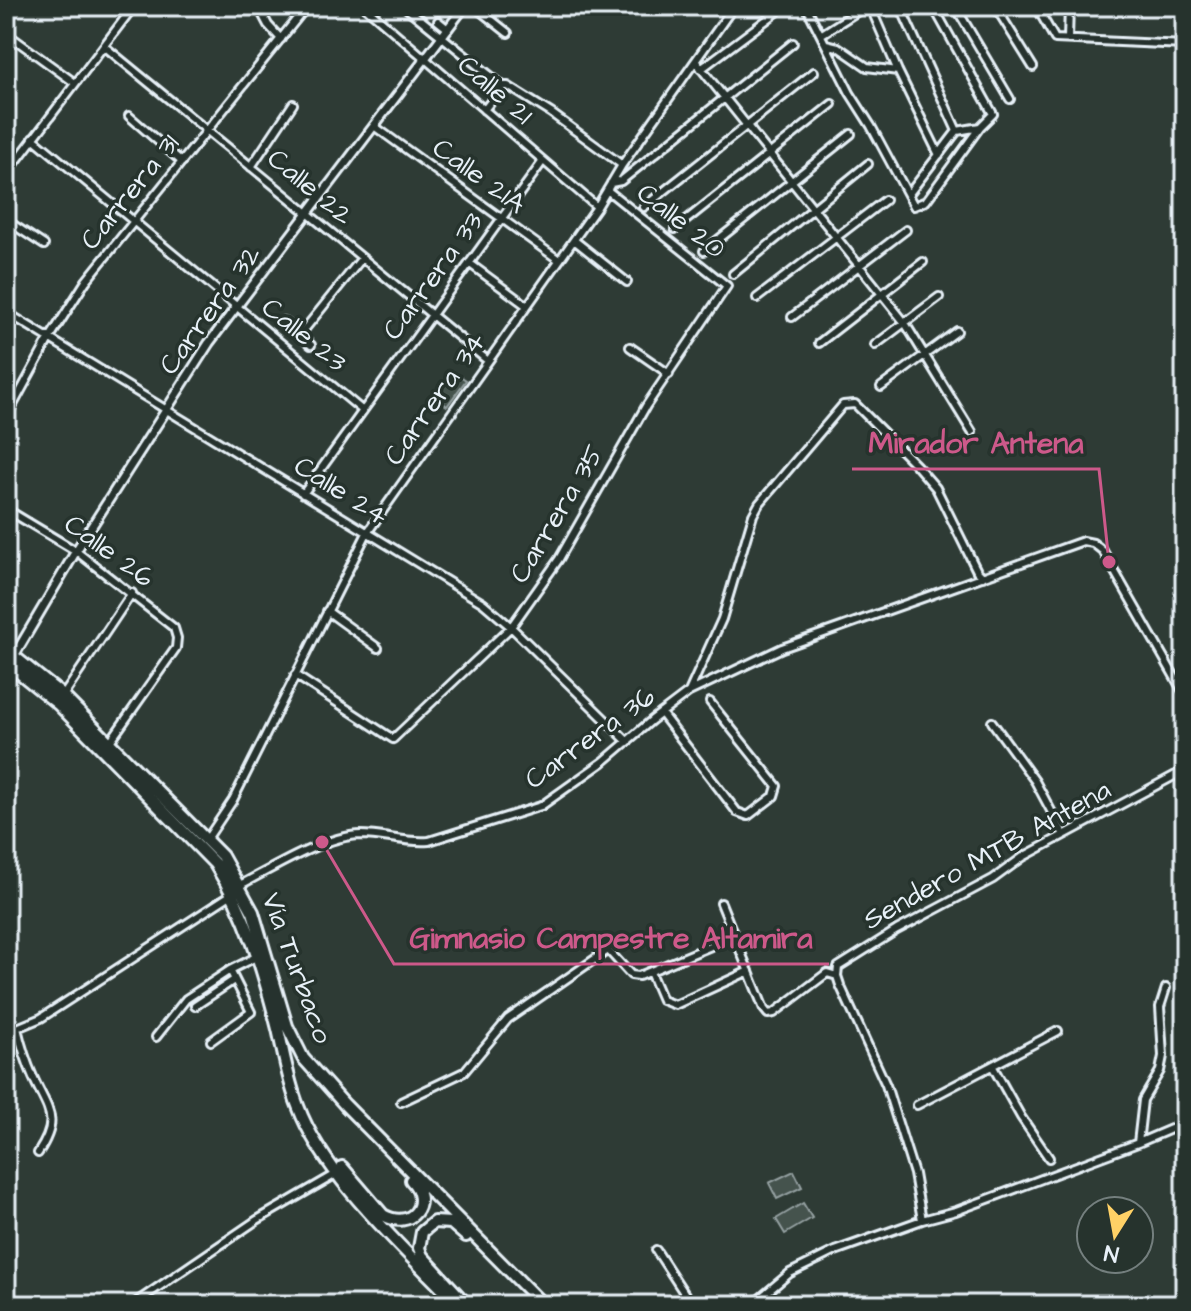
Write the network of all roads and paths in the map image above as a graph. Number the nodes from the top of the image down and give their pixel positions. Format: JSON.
{"nodes":[{"id":1,"x":134,"y":6,"type":"edge"},
{"id":2,"x":307,"y":6,"type":"edge"},
{"id":3,"x":364,"y":6,"type":"edge"},
{"id":4,"x":404,"y":6,"type":"edge"},
{"id":5,"x":465,"y":6,"type":"edge"},
{"id":6,"x":474,"y":6,"type":"edge"},
{"id":7,"x":734,"y":6,"type":"edge"},
{"id":8,"x":806,"y":6,"type":"edge"},
{"id":9,"x":868,"y":6,"type":"edge"},
{"id":10,"x":900,"y":6,"type":"edge"},
{"id":11,"x":946,"y":6,"type":"edge"},
{"id":12,"x":955,"y":6,"type":"edge"},
{"id":13,"x":995,"y":6,"type":"edge"},
{"id":14,"x":1036,"y":6,"type":"edge"},
{"id":15,"x":1069,"y":6,"type":"edge"},
{"id":16,"x":1150,"y":6,"type":"edge"},
{"id":17,"x":259,"y":8,"type":"dead end"},
{"id":18,"x":1185,"y":8,"type":"edge"},
{"id":19,"x":935,"y":9,"type":"edge"},
{"id":20,"x":852,"y":10,"type":"edge"},
{"id":21,"x":777,"y":12,"type":"dead end"},
{"id":22,"x":438,"y":21,"type":"dead end"},
{"id":23,"x":448,"y":29,"type":"junction"},
{"id":24,"x":6,"y":33,"type":"edge"},
{"id":25,"x":508,"y":33,"type":"dead end"},
{"id":26,"x":822,"y":34,"type":"junction"},
{"id":27,"x":441,"y":38,"type":"junction"},
{"id":28,"x":281,"y":39,"type":"junction"},
{"id":29,"x":1068,"y":39,"type":"junction"},
{"id":30,"x":793,"y":43,"type":"dead end"},
{"id":31,"x":826,"y":44,"type":"junction"},
{"id":32,"x":1185,"y":45,"type":"edge"},
{"id":33,"x":104,"y":46,"type":"junction"},
{"id":34,"x":425,"y":59,"type":"junction"},
{"id":35,"x":696,"y":62,"type":"junction"},
{"id":36,"x":1033,"y":67,"type":"dead end"},
{"id":37,"x":701,"y":69,"type":"junction"},
{"id":38,"x":898,"y":71,"type":"junction"},
{"id":39,"x":814,"y":72,"type":"dead end"},
{"id":40,"x":75,"y":83,"type":"junction"},
{"id":41,"x":503,"y":86,"type":"junction"},
{"id":42,"x":723,"y":96,"type":"junction"},
{"id":43,"x":1010,"y":99,"type":"dead end"},
{"id":44,"x":293,"y":104,"type":"dead end"},
{"id":45,"x":832,"y":104,"type":"dead end"},
{"id":46,"x":484,"y":110,"type":"junction"},
{"id":47,"x":129,"y":116,"type":"dead end"},
{"id":48,"x":746,"y":125,"type":"junction"},
{"id":49,"x":374,"y":126,"type":"junction"},
{"id":50,"x":980,"y":127,"type":"junction"},
{"id":51,"x":207,"y":131,"type":"junction"},
{"id":52,"x":957,"y":131,"type":"junction"},
{"id":53,"x":851,"y":134,"type":"dead end"},
{"id":54,"x":33,"y":138,"type":"junction"},
{"id":55,"x":769,"y":154,"type":"junction"},
{"id":56,"x":939,"y":155,"type":"junction"},
{"id":57,"x":543,"y":161,"type":"junction"},
{"id":58,"x":182,"y":162,"type":"junction"},
{"id":59,"x":868,"y":164,"type":"dead end"},
{"id":60,"x":622,"y":165,"type":"junction"},
{"id":61,"x":251,"y":167,"type":"junction"},
{"id":62,"x":6,"y":175,"type":"edge"},
{"id":63,"x":792,"y":182,"type":"junction"},
{"id":64,"x":609,"y":187,"type":"junction"},
{"id":65,"x":908,"y":195,"type":"junction"},
{"id":66,"x":885,"y":200,"type":"dead end"},
{"id":67,"x":597,"y":207,"type":"junction"},
{"id":68,"x":644,"y":207,"type":"dead end"},
{"id":69,"x":813,"y":209,"type":"junction"},
{"id":70,"x":307,"y":213,"type":"junction"},
{"id":71,"x":6,"y":220,"type":"edge"},
{"id":72,"x":500,"y":220,"type":"junction"},
{"id":73,"x":134,"y":222,"type":"junction"},
{"id":74,"x":675,"y":229,"type":"dead end"},
{"id":75,"x":906,"y":230,"type":"dead end"},
{"id":76,"x":836,"y":238,"type":"junction"},
{"id":77,"x":574,"y":240,"type":"junction"},
{"id":78,"x":44,"y":245,"type":"dead end"},
{"id":79,"x":704,"y":251,"type":"dead end"},
{"id":80,"x":362,"y":258,"type":"junction"},
{"id":81,"x":559,"y":260,"type":"junction"},
{"id":82,"x":923,"y":262,"type":"dead end"},
{"id":83,"x":469,"y":263,"type":"junction"},
{"id":84,"x":858,"y":267,"type":"junction"},
{"id":85,"x":733,"y":274,"type":"dead end"},
{"id":86,"x":627,"y":282,"type":"dead end"},
{"id":87,"x":727,"y":286,"type":"joint"},
{"id":88,"x":881,"y":295,"type":"junction"},
{"id":89,"x":939,"y":297,"type":"dead end"},
{"id":90,"x":757,"y":298,"type":"dead end"},
{"id":91,"x":527,"y":306,"type":"junction"},
{"id":92,"x":235,"y":308,"type":"junction"},
{"id":93,"x":6,"y":312,"type":"edge"},
{"id":94,"x":432,"y":316,"type":"junction"},
{"id":95,"x":792,"y":317,"type":"dead end"},
{"id":96,"x":284,"y":321,"type":"dead end"},
{"id":97,"x":905,"y":323,"type":"junction"},
{"id":98,"x":957,"y":331,"type":"dead end"},
{"id":99,"x":300,"y":335,"type":"junction"},
{"id":100,"x":49,"y":339,"type":"junction"},
{"id":101,"x":819,"y":343,"type":"dead end"},
{"id":102,"x":311,"y":345,"type":"dead end"},
{"id":103,"x":875,"y":345,"type":"dead end"},
{"id":104,"x":630,"y":347,"type":"dead end"},
{"id":105,"x":925,"y":355,"type":"junction"},
{"id":106,"x":488,"y":361,"type":"junction"},
{"id":107,"x":669,"y":374,"type":"junction"},
{"id":108,"x":881,"y":387,"type":"dead end"},
{"id":109,"x":167,"y":409,"type":"junction"},
{"id":110,"x":363,"y":411,"type":"junction"},
{"id":111,"x":7,"y":413,"type":"edge"},
{"id":112,"x":972,"y":432,"type":"dead end"},
{"id":113,"x":303,"y":494,"type":"junction"},
{"id":114,"x":6,"y":509,"type":"edge"},
{"id":115,"x":367,"y":533,"type":"junction"},
{"id":116,"x":76,"y":551,"type":"junction"},
{"id":117,"x":983,"y":577,"type":"junction"},
{"id":118,"x":132,"y":593,"type":"junction"},
{"id":119,"x":327,"y":611,"type":"junction"},
{"id":120,"x":511,"y":627,"type":"junction"},
{"id":121,"x":378,"y":648,"type":"dead end"},
{"id":122,"x":9,"y":656,"type":"edge"},
{"id":123,"x":295,"y":675,"type":"junction"},
{"id":124,"x":689,"y":692,"type":"junction"},
{"id":125,"x":1185,"y":695,"type":"edge"},
{"id":126,"x":63,"y":696,"type":"junction"},
{"id":127,"x":710,"y":702,"type":"dead end"},
{"id":128,"x":661,"y":713,"type":"junction"},
{"id":129,"x":992,"y":722,"type":"dead end"},
{"id":130,"x":628,"y":742,"type":"junction"},
{"id":131,"x":109,"y":743,"type":"junction"},
{"id":132,"x":1185,"y":770,"type":"edge"},
{"id":133,"x":1064,"y":835,"type":"junction"},
{"id":134,"x":207,"y":839,"type":"junction"},
{"id":135,"x":237,"y":890,"type":"junction"},
{"id":136,"x":721,"y":903,"type":"dead end"},
{"id":137,"x":735,"y":936,"type":"junction"},
{"id":138,"x":258,"y":956,"type":"junction"},
{"id":139,"x":230,"y":970,"type":"junction"},
{"id":140,"x":749,"y":971,"type":"junction"},
{"id":141,"x":650,"y":972,"type":"junction"},
{"id":142,"x":837,"y":976,"type":"junction"},
{"id":143,"x":234,"y":980,"type":"junction"},
{"id":144,"x":1166,"y":988,"type":"dead end"},
{"id":145,"x":195,"y":1006,"type":"dead end"},
{"id":146,"x":17,"y":1028,"type":"junction"},
{"id":147,"x":6,"y":1029,"type":"edge"},
{"id":148,"x":1058,"y":1031,"type":"dead end"},
{"id":149,"x":156,"y":1037,"type":"dead end"},
{"id":150,"x":211,"y":1041,"type":"dead end"},
{"id":151,"x":993,"y":1067,"type":"junction"},
{"id":152,"x":401,"y":1102,"type":"dead end"},
{"id":153,"x":345,"y":1105,"type":"junction"},
{"id":154,"x":917,"y":1105,"type":"dead end"},
{"id":155,"x":1185,"y":1123,"type":"edge"},
{"id":156,"x":1138,"y":1143,"type":"junction"},
{"id":157,"x":38,"y":1153,"type":"dead end"},
{"id":158,"x":323,"y":1153,"type":"junction"},
{"id":159,"x":1049,"y":1158,"type":"dead end"},
{"id":160,"x":338,"y":1173,"type":"junction"},
{"id":161,"x":922,"y":1220,"type":"junction"},
{"id":162,"x":656,"y":1250,"type":"dead end"},
{"id":163,"x":509,"y":1271,"type":"junction"},
{"id":164,"x":132,"y":1305,"type":"edge"},
{"id":165,"x":458,"y":1305,"type":"edge"},
{"id":166,"x":467,"y":1305,"type":"edge"},
{"id":167,"x":543,"y":1305,"type":"edge"},
{"id":168,"x":692,"y":1305,"type":"edge"},
{"id":169,"x":752,"y":1305,"type":"edge"}],
"edges":[{"from":1,"to":33,"type":"street"},
{"from":2,"to":28,"type":"street","name":"Carrera 31"},
{"from":3,"to":34,"type":"street","name":"Calle 21"},
{"from":4,"to":27,"type":"street"},
{"from":5,"to":23,"type":"street","name":"Carrera 32"},
{"from":6,"to":25,"type":"street"},
{"from":7,"to":35,"type":"street","name":"Carrera 34"},
{"from":8,"to":26,"type":"street"},
{"from":9,"to":20,"type":"street"},
{"from":9,"to":38,"type":"street"},
{"from":10,"to":52,"type":"street"},
{"from":11,"to":19,"type":"street"},
{"from":12,"to":43,"type":"street"},
{"from":13,"to":36,"type":"street"},
{"from":14,"to":29,"type":"street"},
{"from":15,"to":29,"type":"street"},
{"from":16,"to":18,"type":"street"},
{"from":17,"to":28,"type":"street"},
{"from":19,"to":50,"type":"street"},
{"from":20,"to":26,"type":"street"},
{"from":21,"to":37,"type":"street"},
{"from":22,"to":23,"type":"street"},
{"from":23,"to":27,"type":"street","name":"Carrera 32"},
{"from":24,"to":40,"type":"street"},
{"from":26,"to":31,"type":"street"},
{"from":27,"to":34,"type":"street","name":"Carrera 32"},
{"from":27,"to":41,"type":"street"},
{"from":28,"to":51,"type":"street","name":"Carrera 31"},
{"from":29,"to":32,"type":"street"},
{"from":30,"to":42,"type":"street"},
{"from":31,"to":38,"type":"street"},
{"from":31,"to":65,"type":"street"},
{"from":33,"to":40,"type":"street"},
{"from":33,"to":51,"type":"street","name":"Calle 22"},
{"from":34,"to":46,"type":"street","name":"Calle 21"},
{"from":34,"to":49,"type":"street","name":"Carrera 32"},
{"from":35,"to":37,"type":"street"},
{"from":35,"to":60,"type":"street","name":"Carrera 34"},
{"from":37,"to":42,"type":"street"},
{"from":38,"to":56,"type":"street"},
{"from":39,"to":48,"type":"street"},
{"from":40,"to":54,"type":"street"},
{"from":41,"to":46,"type":"street"},
{"from":41,"to":60,"type":"street"},
{"from":42,"to":48,"type":"street"},
{"from":42,"to":64,"type":"street"},
{"from":44,"to":61,"type":"street"},
{"from":45,"to":55,"type":"street"},
{"from":46,"to":57,"type":"street","name":"Calle 21"},
{"from":47,"to":58,"type":"street"},
{"from":48,"to":55,"type":"street"},
{"from":48,"to":68,"type":"street"},
{"from":49,"to":70,"type":"street","name":"Carrera 32"},
{"from":49,"to":72,"type":"street","name":"Calle 21A"},
{"from":50,"to":52,"type":"street"},
{"from":50,"to":65,"type":"street"},
{"from":51,"to":58,"type":"street","name":"Carrera 31"},
{"from":51,"to":61,"type":"street","name":"Calle 22"},
{"from":52,"to":56,"type":"street"},
{"from":53,"to":63,"type":"street"},
{"from":54,"to":62,"type":"street"},
{"from":54,"to":73,"type":"street","name":"Calle 23"},
{"from":55,"to":63,"type":"street"},
{"from":55,"to":74,"type":"street"},
{"from":56,"to":65,"type":"street"},
{"from":57,"to":67,"type":"street","name":"Calle 21"},
{"from":57,"to":72,"type":"street","name":"Carrera 33"},
{"from":58,"to":73,"type":"street","name":"Carrera 31"},
{"from":59,"to":69,"type":"street"},
{"from":60,"to":64,"type":"street","name":"Carrera 34"},
{"from":61,"to":70,"type":"street","name":"Calle 22"},
{"from":63,"to":69,"type":"street"},
{"from":63,"to":79,"type":"street"},
{"from":64,"to":67,"type":"street","name":"Carrera 34"},
{"from":64,"to":87,"type":"street","name":"Calle 20"},
{"from":66,"to":76,"type":"street"},
{"from":67,"to":77,"type":"street","name":"Carrera 34"},
{"from":69,"to":76,"type":"street"},
{"from":69,"to":85,"type":"street"},
{"from":70,"to":80,"type":"street","name":"Calle 22"},
{"from":70,"to":92,"type":"street","name":"Carrera 32"},
{"from":71,"to":78,"type":"street"},
{"from":72,"to":81,"type":"street","name":"Calle 21A"},
{"from":72,"to":83,"type":"street","name":"Carrera 33"},
{"from":73,"to":92,"type":"street","name":"Calle 23"},
{"from":73,"to":100,"type":"street","name":"Carrera 31"},
{"from":75,"to":84,"type":"street"},
{"from":76,"to":84,"type":"street"},
{"from":76,"to":90,"type":"street"},
{"from":77,"to":81,"type":"street","name":"Carrera 34"},
{"from":77,"to":86,"type":"street"},
{"from":80,"to":94,"type":"street","name":"Calle 22"},
{"from":80,"to":99,"type":"street"},
{"from":81,"to":91,"type":"street","name":"Carrera 34"},
{"from":82,"to":88,"type":"street"},
{"from":83,"to":91,"type":"street"},
{"from":83,"to":94,"type":"street","name":"Carrera 33"},
{"from":84,"to":88,"type":"street"},
{"from":84,"to":95,"type":"street"},
{"from":87,"to":107,"type":"street","name":"Carrera 35"},
{"from":88,"to":97,"type":"street"},
{"from":88,"to":101,"type":"street"},
{"from":89,"to":97,"type":"street"},
{"from":91,"to":106,"type":"street","name":"Carrera 34"},
{"from":92,"to":109,"type":"street","name":"Carrera 32"},
{"from":92,"to":110,"type":"street","name":"Calle 23"},
{"from":93,"to":100,"type":"street","name":"Calle 24"},
{"from":94,"to":106,"type":"street","name":"Calle 22"},
{"from":94,"to":110,"type":"street","name":"Carrera 33"},
{"from":96,"to":99,"type":"street"},
{"from":97,"to":103,"type":"street"},
{"from":97,"to":105,"type":"street"},
{"from":98,"to":105,"type":"street"},
{"from":99,"to":102,"type":"street"},
{"from":100,"to":109,"type":"street","name":"Calle 24"},
{"from":100,"to":111,"type":"street","name":"Carrera 31"},
{"from":104,"to":107,"type":"street"},
{"from":105,"to":108,"type":"street"},
{"from":105,"to":112,"type":"street"},
{"from":106,"to":115,"type":"street","name":"Carrera 34"},
{"from":107,"to":120,"type":"street","name":"Carrera 35"},
{"from":109,"to":113,"type":"street","name":"Calle 24"},
{"from":109,"to":116,"type":"street","name":"Carrera 32"},
{"from":110,"to":113,"type":"street","name":"Carrera 33"},
{"from":113,"to":115,"type":"street","name":"Calle 24"},
{"from":114,"to":116,"type":"street","name":"Calle 26"},
{"from":115,"to":119,"type":"street","name":"Carrera 34"},
{"from":115,"to":120,"type":"street","name":"Calle 24"},
{"from":116,"to":118,"type":"street","name":"Calle 26"},
{"from":116,"to":122,"type":"street","name":"Carrera 32"},
{"from":117,"to":124,"type":"street"},
{"from":117,"to":124,"type":"street"},
{"from":117,"to":125,"type":"street"},
{"from":118,"to":126,"type":"street"},
{"from":118,"to":131,"type":"street","name":"Calle 26"},
{"from":119,"to":121,"type":"street"},
{"from":119,"to":123,"type":"street","name":"Carrera 34"},
{"from":120,"to":123,"type":"street","name":"Carrera 35"},
{"from":120,"to":130,"type":"street","name":"Calle 24"},
{"from":122,"to":126,"type":"highway","name":"Vía Turbaco"},
{"from":122,"to":135,"type":"highway","name":"Vía Turbaco"},
{"from":123,"to":134,"type":"street","name":"Carrera 34"},
{"from":124,"to":128,"type":"street","name":"Carrera 36"},
{"from":126,"to":131,"type":"highway","name":"Vía Turbaco"},
{"from":127,"to":128,"type":"street"},
{"from":128,"to":130,"type":"street","name":"Carrera 36"},
{"from":129,"to":133,"type":"street"},
{"from":130,"to":135,"type":"street","name":"Carrera 36"},
{"from":131,"to":134,"type":"highway","name":"Vía Turbaco"},
{"from":132,"to":133,"type":"street","name":"Sendero MTB Antena"},
{"from":133,"to":142,"type":"street","name":"Sendero MTB Antena"},
{"from":134,"to":135,"type":"highway","name":"Vía Turbaco"},
{"from":135,"to":138,"type":"highway","name":"Vía Turbaco"},
{"from":135,"to":146,"type":"street"},
{"from":135,"to":153,"type":"highway","name":"Vía Turbaco"},
{"from":136,"to":137,"type":"street"},
{"from":137,"to":140,"type":"street"},
{"from":137,"to":141,"type":"street"},
{"from":138,"to":139,"type":"street"},
{"from":138,"to":158,"type":"highway","name":"Vía Turbaco"},
{"from":139,"to":143,"type":"street"},
{"from":139,"to":149,"type":"street"},
{"from":140,"to":141,"type":"street"},
{"from":140,"to":142,"type":"street","name":"Sendero MTB Antena"},
{"from":141,"to":152,"type":"street"},
{"from":142,"to":161,"type":"street"},
{"from":143,"to":145,"type":"street"},
{"from":143,"to":150,"type":"street"},
{"from":144,"to":156,"type":"street"},
{"from":146,"to":147,"type":"street"},
{"from":146,"to":157,"type":"street"},
{"from":148,"to":151,"type":"street"},
{"from":151,"to":154,"type":"street"},
{"from":151,"to":159,"type":"street"},
{"from":153,"to":158,"type":"highway"},
{"from":153,"to":163,"type":"highway","name":"Vía Turbaco"},
{"from":155,"to":156,"type":"street"},
{"from":156,"to":161,"type":"street"},
{"from":158,"to":160,"type":"highway","name":"Vía Turbaco"},
{"from":160,"to":164,"type":"street"},
{"from":160,"to":165,"type":"highway","name":"Vía Turbaco"},
{"from":161,"to":169,"type":"street"},
{"from":162,"to":168,"type":"street"},
{"from":163,"to":166,"type":"highway"},
{"from":163,"to":167,"type":"highway","name":"Vía Turbaco"}]}
